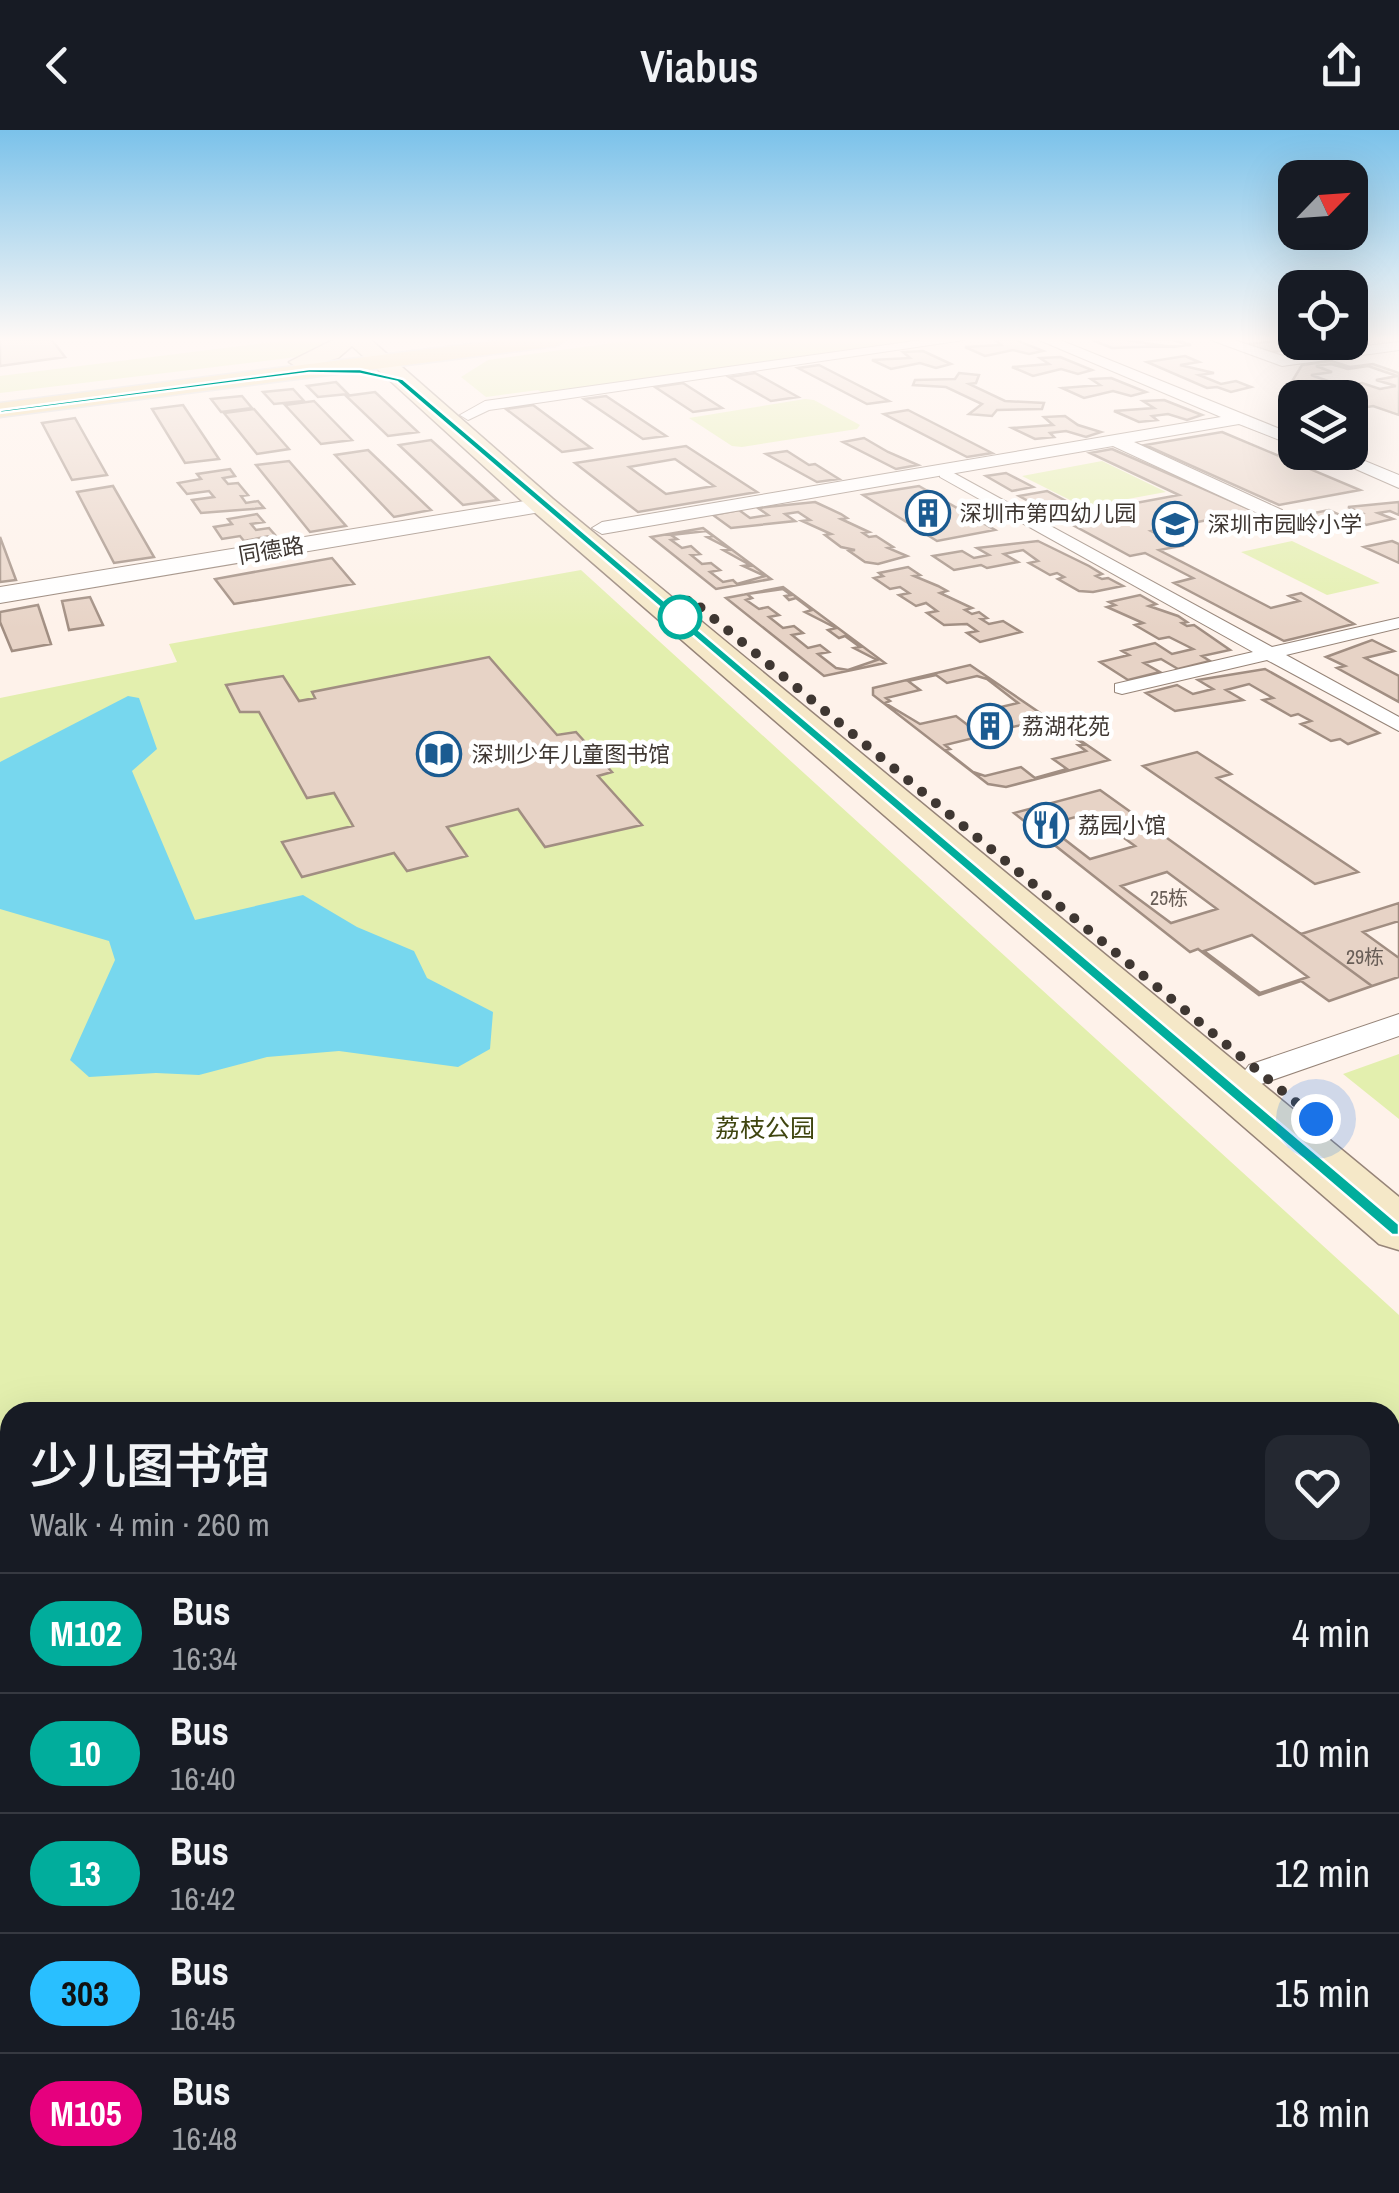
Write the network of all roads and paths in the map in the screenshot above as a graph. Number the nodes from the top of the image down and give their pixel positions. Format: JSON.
{"nodes":[{"id":1,"x":475,"y":436,"type":"edge"},
{"id":2,"x":490,"y":436,"type":"edge"},
{"id":3,"x":1137,"y":436,"type":"edge"},
{"id":4,"x":1115,"y":440,"type":"junction"},
{"id":5,"x":1368,"y":469,"type":"edge"},
{"id":6,"x":944,"y":474,"type":"dead end"},
{"id":7,"x":1399,"y":482,"type":"edge"},
{"id":8,"x":543,"y":505,"type":"junction"},
{"id":9,"x":1275,"y":514,"type":"dead end"},
{"id":10,"x":602,"y":528,"type":"junction"},
{"id":11,"x":0,"y":595,"type":"edge"},
{"id":12,"x":1399,"y":623,"type":"edge"},
{"id":13,"x":1269,"y":654,"type":"junction"},
{"id":14,"x":1122,"y":688,"type":"dead end"},
{"id":15,"x":1399,"y":725,"type":"edge"},
{"id":16,"x":1399,"y":1024,"type":"edge"},
{"id":17,"x":1262,"y":1074,"type":"junction"},
{"id":18,"x":1399,"y":1186,"type":"edge"},
{"id":19,"x":1399,"y":1229,"type":"edge"}],
"edges":[{"from":1,"to":8,"type":"main road"},
{"from":2,"to":10,"type":"main road"},
{"from":3,"to":4,"type":"street"},
{"from":4,"to":9,"type":"street"},
{"from":4,"to":10,"type":"street"},
{"from":5,"to":7,"type":"street"},
{"from":6,"to":13,"type":"street"},
{"from":8,"to":11,"type":"street","name":"同德路"},
{"from":8,"to":19,"type":"main road"},
{"from":10,"to":17,"type":"main road"},
{"from":12,"to":13,"type":"street"},
{"from":13,"to":14,"type":"street"},
{"from":13,"to":15,"type":"street"},
{"from":16,"to":17,"type":"street"},
{"from":17,"to":18,"type":"main road"}]}
